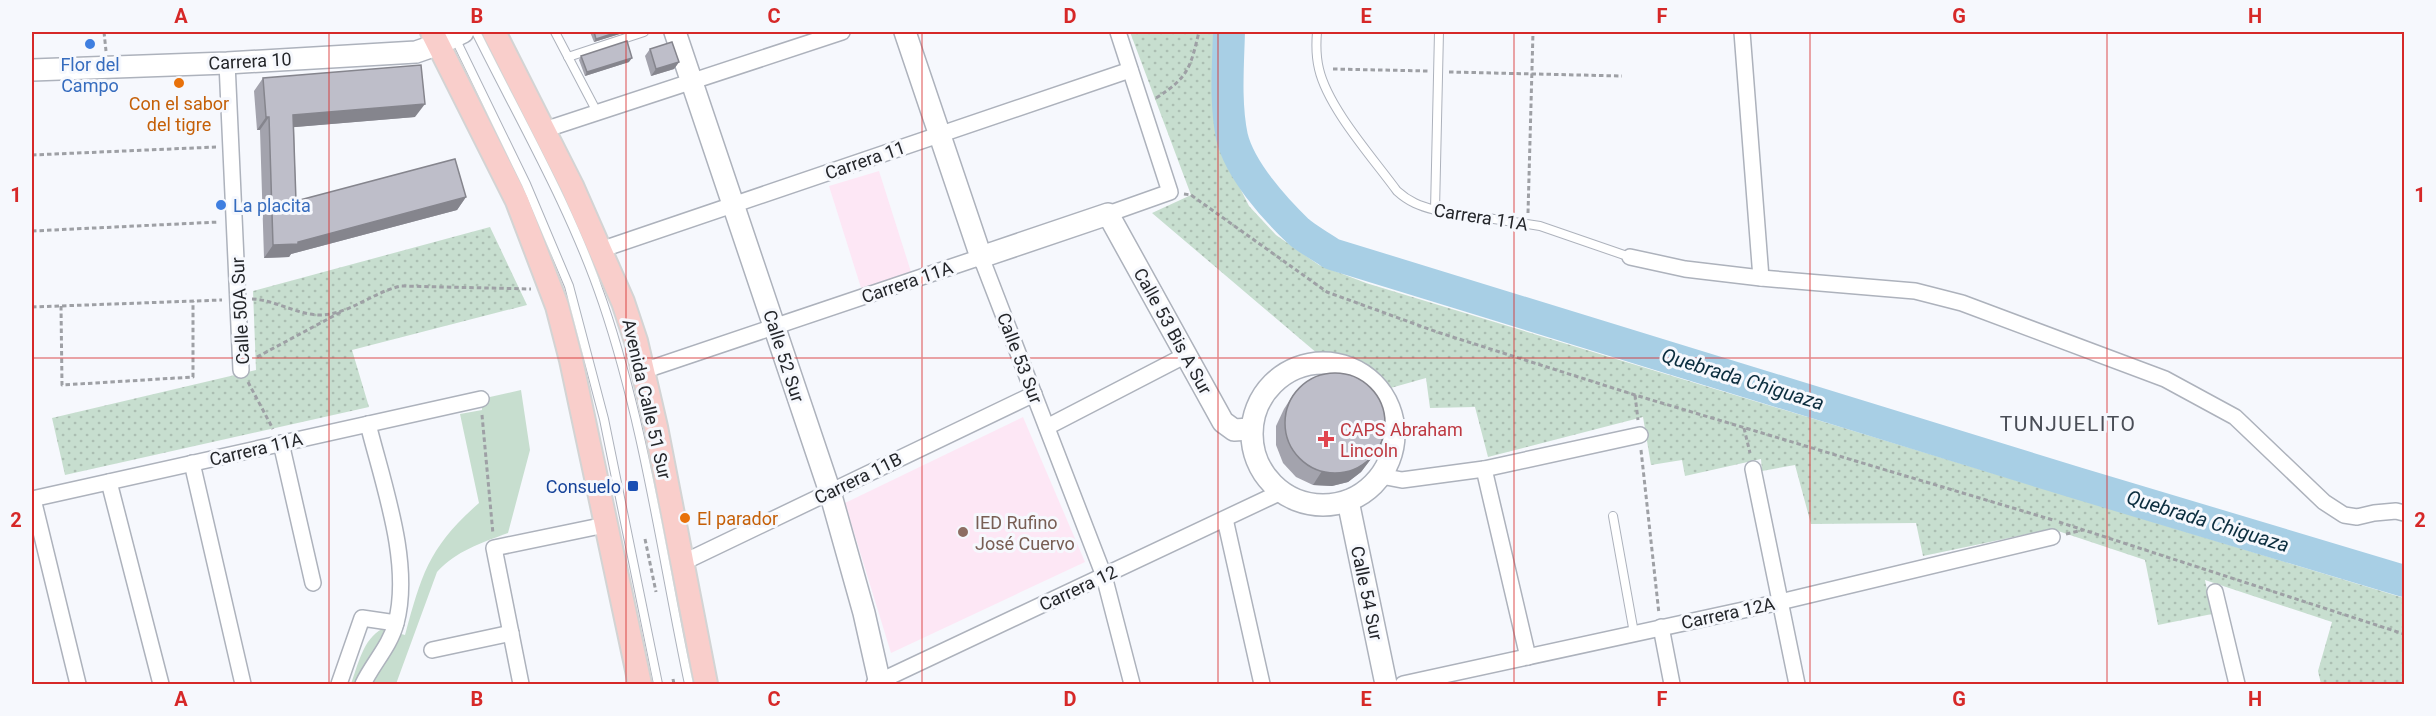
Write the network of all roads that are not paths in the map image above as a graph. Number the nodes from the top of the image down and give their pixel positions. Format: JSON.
{"nodes":[{"id":1,"x":476,"y":32,"type":"edge"},
{"id":2,"x":494,"y":32,"type":"edge"},
{"id":3,"x":555,"y":32,"type":"edge"},
{"id":4,"x":644,"y":32,"type":"edge"},
{"id":5,"x":675,"y":32,"type":"edge"},
{"id":6,"x":842,"y":32,"type":"edge"},
{"id":7,"x":905,"y":32,"type":"edge"},
{"id":8,"x":1118,"y":32,"type":"edge"},
{"id":9,"x":1317,"y":32,"type":"edge"},
{"id":10,"x":1439,"y":32,"type":"edge"},
{"id":11,"x":1742,"y":32,"type":"edge"},
{"id":12,"x":448,"y":35,"type":"edge"},
{"id":13,"x":568,"y":57,"type":"junction"},
{"id":14,"x":227,"y":63,"type":"junction"},
{"id":15,"x":32,"y":70,"type":"edge"},
{"id":16,"x":1130,"y":70,"type":"junction"},
{"id":17,"x":692,"y":81,"type":"junction"},
{"id":18,"x":597,"y":112,"type":"junction"},
{"id":19,"x":544,"y":130,"type":"junction"},
{"id":20,"x":940,"y":134,"type":"junction"},
{"id":21,"x":734,"y":205,"type":"junction"},
{"id":22,"x":1435,"y":210,"type":"junction"},
{"id":23,"x":1108,"y":214,"type":"junction"},
{"id":24,"x":600,"y":250,"type":"junction"},
{"id":25,"x":981,"y":256,"type":"junction"},
{"id":26,"x":1630,"y":257,"type":"joint"},
{"id":27,"x":1761,"y":278,"type":"junction"},
{"id":28,"x":775,"y":327,"type":"junction"},
{"id":29,"x":1186,"y":355,"type":"junction"},
{"id":30,"x":247,"y":364,"type":"road end"},
{"id":31,"x":644,"y":371,"type":"junction"},
{"id":32,"x":1034,"y":394,"type":"junction"},
{"id":33,"x":481,"y":399,"type":"road end"},
{"id":34,"x":368,"y":424,"type":"junction"},
{"id":35,"x":1047,"y":427,"type":"junction"},
{"id":36,"x":1251,"y":429,"type":"junction"},
{"id":37,"x":1640,"y":435,"type":"road end"},
{"id":38,"x":280,"y":443,"type":"junction"},
{"id":39,"x":192,"y":463,"type":"junction"},
{"id":40,"x":1484,"y":469,"type":"junction"},
{"id":41,"x":1753,"y":469,"type":"road end"},
{"id":42,"x":1381,"y":476,"type":"junction"},
{"id":43,"x":109,"y":482,"type":"junction"},
{"id":44,"x":830,"y":492,"type":"junction"},
{"id":45,"x":1281,"y":492,"type":"junction"},
{"id":46,"x":32,"y":499,"type":"edge"},
{"id":47,"x":1348,"y":501,"type":"junction"},
{"id":48,"x":2404,"y":513,"type":"edge"},
{"id":49,"x":1613,"y":516,"type":"dead end"},
{"id":50,"x":1225,"y":519,"type":"junction"},
{"id":51,"x":605,"y":525,"type":"junction"},
{"id":52,"x":2052,"y":537,"type":"dead end"},
{"id":53,"x":682,"y":563,"type":"junction"},
{"id":54,"x":1104,"y":576,"type":"junction"},
{"id":55,"x":313,"y":583,"type":"dead end"},
{"id":56,"x":2215,"y":592,"type":"dead end"},
{"id":57,"x":1780,"y":602,"type":"junction"},
{"id":58,"x":396,"y":623,"type":"junction"},
{"id":59,"x":1660,"y":627,"type":"junction"},
{"id":60,"x":511,"y":633,"type":"junction"},
{"id":61,"x":1634,"y":633,"type":"junction"},
{"id":62,"x":432,"y":650,"type":"dead end"},
{"id":63,"x":1528,"y":657,"type":"junction"},
{"id":64,"x":78,"y":684,"type":"edge"},
{"id":65,"x":161,"y":684,"type":"edge"},
{"id":66,"x":243,"y":684,"type":"edge"},
{"id":67,"x":339,"y":684,"type":"edge"},
{"id":68,"x":363,"y":684,"type":"edge"},
{"id":69,"x":521,"y":684,"type":"edge"},
{"id":70,"x":640,"y":684,"type":"edge"},
{"id":71,"x":658,"y":684,"type":"edge"},
{"id":72,"x":689,"y":684,"type":"edge"},
{"id":73,"x":706,"y":684,"type":"edge"},
{"id":74,"x":878,"y":684,"type":"edge"},
{"id":75,"x":1132,"y":684,"type":"edge"},
{"id":76,"x":1262,"y":684,"type":"edge"},
{"id":77,"x":1386,"y":684,"type":"edge"},
{"id":78,"x":1403,"y":684,"type":"edge"},
{"id":79,"x":1672,"y":684,"type":"edge"},
{"id":80,"x":1797,"y":684,"type":"edge"},
{"id":81,"x":2237,"y":684,"type":"edge"}],
"edges":[{"from":1,"to":72,"type":"lane"},
{"from":2,"to":19,"type":"main road","name":"Avenida Calle 51 Sur"},
{"from":3,"to":13,"type":"lane"},
{"from":4,"to":13,"type":"lane"},
{"from":5,"to":17,"type":"street","name":"Calle 52 Sur"},
{"from":6,"to":17,"type":"street"},
{"from":7,"to":20,"type":"street","name":"Calle 53 Sur"},
{"from":8,"to":16,"type":"street"},
{"from":9,"to":22,"type":"lane","name":"Carrera 11A"},
{"from":10,"to":22,"type":"lane"},
{"from":11,"to":27,"type":"street"},
{"from":12,"to":14,"type":"street","name":"Carrera 10"},
{"from":12,"to":51,"type":"main road"},
{"from":12,"to":71,"type":"lane"},
{"from":13,"to":18,"type":"lane"},
{"from":14,"to":15,"type":"street","name":"Carrera 10"},
{"from":14,"to":30,"type":"street","name":"Calle 50A Sur"},
{"from":16,"to":20,"type":"street","name":"Carrera 11"},
{"from":16,"to":23,"type":"street","name":"Carrera 11A"},
{"from":17,"to":18,"type":"street"},
{"from":17,"to":21,"type":"street","name":"Calle 52 Sur"},
{"from":18,"to":19,"type":"street"},
{"from":19,"to":24,"type":"main road","name":"Avenida Calle 51 Sur"},
{"from":20,"to":21,"type":"street","name":"Carrera 11"},
{"from":20,"to":25,"type":"street","name":"Calle 53 Sur"},
{"from":21,"to":24,"type":"street","name":"Carrera 11"},
{"from":21,"to":28,"type":"street","name":"Calle 52 Sur"},
{"from":22,"to":26,"type":"lane","name":"Carrera 11A"},
{"from":23,"to":25,"type":"street","name":"Carrera 11A"},
{"from":23,"to":29,"type":"street","name":"Calle 53 Bis A Sur"},
{"from":24,"to":31,"type":"main road","name":"Avenida Calle 51 Sur"},
{"from":25,"to":28,"type":"street","name":"Carrera 11A"},
{"from":25,"to":32,"type":"street","name":"Calle 53 Sur"},
{"from":26,"to":27,"type":"street"},
{"from":27,"to":48,"type":"street"},
{"from":28,"to":31,"type":"street","name":"Carrera 11A"},
{"from":28,"to":44,"type":"street","name":"Calle 52 Sur"},
{"from":29,"to":35,"type":"street"},
{"from":29,"to":36,"type":"street","name":"Calle 53 Bis A Sur"},
{"from":31,"to":53,"type":"main road","name":"Avenida Calle 51 Sur"},
{"from":32,"to":35,"type":"street","name":"Calle 53 Sur"},
{"from":32,"to":44,"type":"street","name":"Carrera 11B"},
{"from":33,"to":34,"type":"street","name":"Carrera 11A"},
{"from":34,"to":38,"type":"street","name":"Carrera 11A"},
{"from":34,"to":58,"type":"street"},
{"from":35,"to":54,"type":"street","name":"Calle 53 Sur"},
{"from":36,"to":42,"type":"street"},
{"from":36,"to":45,"type":"street"},
{"from":37,"to":40,"type":"street"},
{"from":38,"to":39,"type":"street","name":"Carrera 11A"},
{"from":38,"to":55,"type":"street"},
{"from":39,"to":43,"type":"street","name":"Carrera 11A"},
{"from":39,"to":66,"type":"street"},
{"from":40,"to":42,"type":"street"},
{"from":40,"to":63,"type":"street"},
{"from":41,"to":57,"type":"street"},
{"from":42,"to":47,"type":"street"},
{"from":43,"to":46,"type":"street","name":"Carrera 11A"},
{"from":43,"to":65,"type":"street"},
{"from":44,"to":53,"type":"street","name":"Carrera 11B"},
{"from":44,"to":74,"type":"street","name":"Calle 52 Sur"},
{"from":45,"to":47,"type":"street"},
{"from":45,"to":50,"type":"street","name":"Carrera 12"},
{"from":46,"to":64,"type":"street"},
{"from":47,"to":77,"type":"street","name":"Calle 54 Sur"},
{"from":49,"to":61,"type":"lane"},
{"from":50,"to":54,"type":"street","name":"Carrera 12"},
{"from":50,"to":76,"type":"street"},
{"from":51,"to":60,"type":"street"},
{"from":51,"to":70,"type":"main road"},
{"from":52,"to":57,"type":"street","name":"Carrera 12A"},
{"from":53,"to":73,"type":"main road","name":"Avenida Calle 51 Sur"},
{"from":54,"to":74,"type":"street","name":"Carrera 12"},
{"from":54,"to":75,"type":"street","name":"Calle 53 Sur"},
{"from":56,"to":81,"type":"street"},
{"from":57,"to":59,"type":"street","name":"Carrera 12A"},
{"from":57,"to":80,"type":"street"},
{"from":58,"to":67,"type":"street"},
{"from":58,"to":68,"type":"street"},
{"from":59,"to":61,"type":"street","name":"Carrera 12A"},
{"from":59,"to":79,"type":"street"},
{"from":60,"to":62,"type":"street"},
{"from":60,"to":69,"type":"street"},
{"from":61,"to":63,"type":"street","name":"Carrera 12A"},
{"from":63,"to":78,"type":"street","name":"Carrera 12A"}]}
